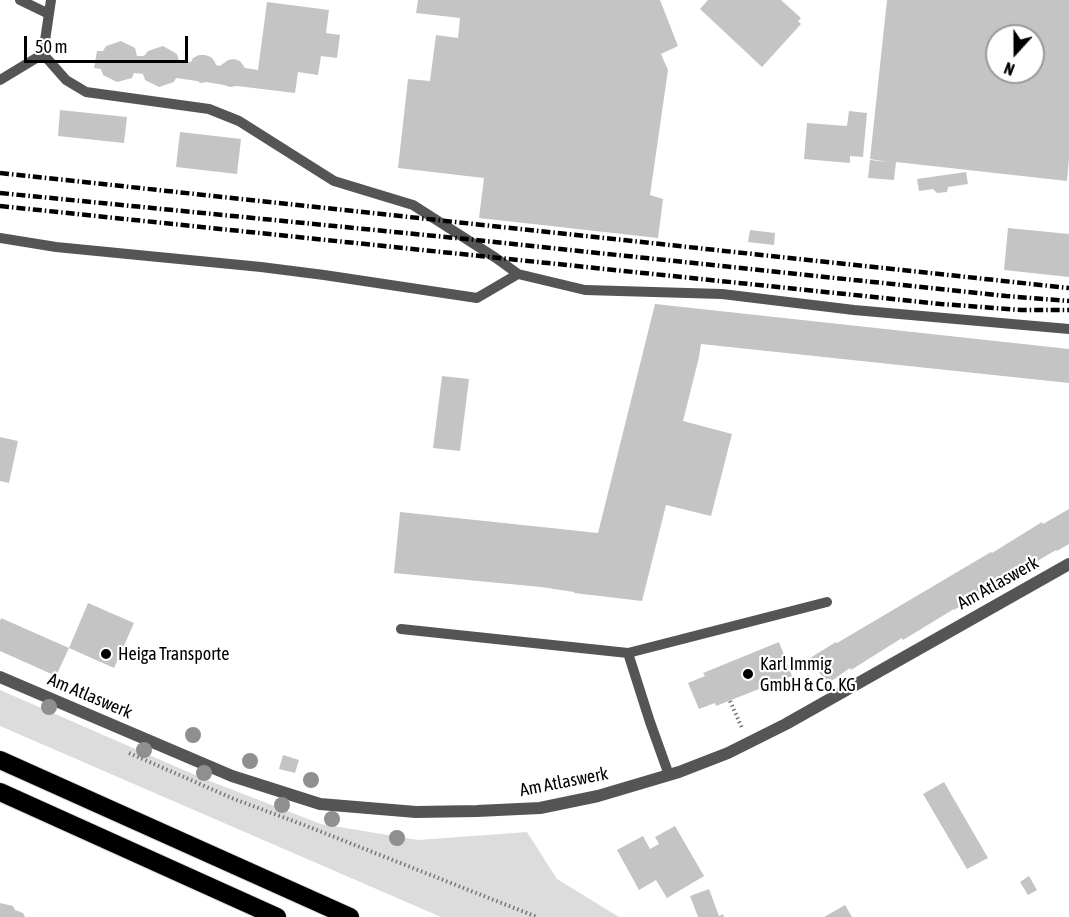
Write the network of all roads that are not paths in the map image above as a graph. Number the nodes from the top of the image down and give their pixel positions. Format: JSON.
{"nodes":[{"id":1,"x":20,"y":0,"type":"edge"},
{"id":2,"x":51,"y":0,"type":"edge"},
{"id":3,"x":49,"y":14,"type":"junction"},
{"id":4,"x":43,"y":54,"type":"junction"},
{"id":5,"x":0,"y":80,"type":"edge"},
{"id":6,"x":0,"y":238,"type":"edge"},
{"id":7,"x":518,"y":274,"type":"junction"},
{"id":8,"x":1069,"y":329,"type":"edge"},
{"id":9,"x":1069,"y":564,"type":"edge"},
{"id":10,"x":827,"y":602,"type":"dead end"},
{"id":11,"x":401,"y":629,"type":"dead end"},
{"id":12,"x":628,"y":653,"type":"junction"},
{"id":13,"x":0,"y":677,"type":"edge"},
{"id":14,"x":0,"y":760,"type":"edge"},
{"id":15,"x":669,"y":775,"type":"junction"},
{"id":16,"x":0,"y":792,"type":"edge"},
{"id":17,"x":278,"y":917,"type":"edge"},
{"id":18,"x":350,"y":917,"type":"edge"}],
"edges":[{"from":1,"to":3,"type":"lane"},
{"from":2,"to":3,"type":"lane"},
{"from":3,"to":4,"type":"lane"},
{"from":4,"to":5,"type":"lane"},
{"from":4,"to":7,"type":"lane"},
{"from":6,"to":7,"type":"lane"},
{"from":7,"to":8,"type":"lane"},
{"from":9,"to":15,"type":"street","name":"Am Atlaswerk"},
{"from":10,"to":12,"type":"lane"},
{"from":11,"to":12,"type":"lane"},
{"from":12,"to":15,"type":"lane"},
{"from":13,"to":15,"type":"street","name":"Am Atlaswerk"},
{"from":14,"to":18,"type":"highway"},
{"from":16,"to":17,"type":"highway"}]}
